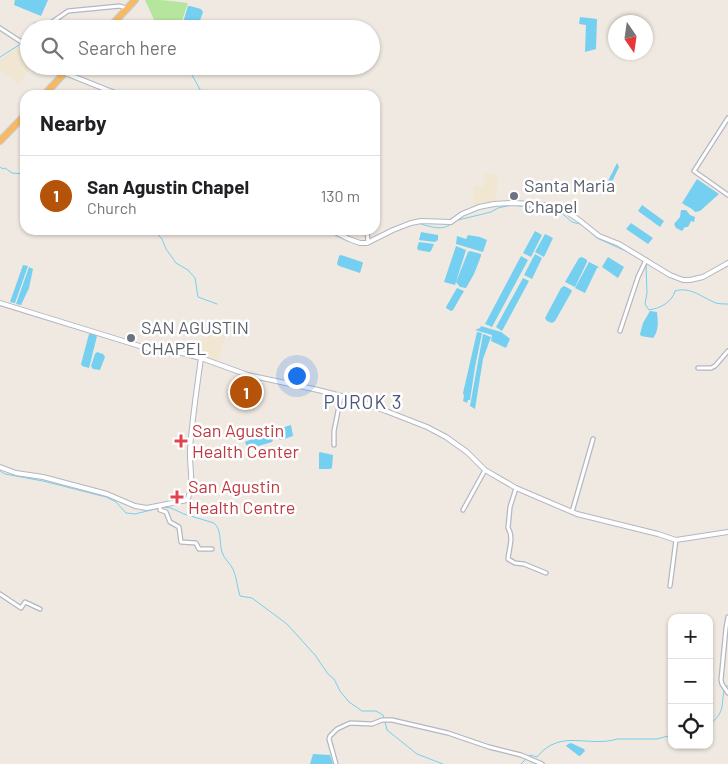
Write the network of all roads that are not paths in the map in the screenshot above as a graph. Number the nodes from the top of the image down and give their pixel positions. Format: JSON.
{"nodes":[{"id":1,"x":135,"y":0,"type":"edge"},
{"id":2,"x":127,"y":9,"type":"junction"},
{"id":3,"x":55,"y":20,"type":"edge"},
{"id":4,"x":117,"y":20,"type":"edge"},
{"id":5,"x":0,"y":28,"type":"edge"},
{"id":6,"x":20,"y":40,"type":"edge"},
{"id":7,"x":63,"y":75,"type":"edge"},
{"id":8,"x":70,"y":75,"type":"edge"},
{"id":9,"x":49,"y":90,"type":"edge"},
{"id":10,"x":108,"y":90,"type":"edge"},
{"id":11,"x":728,"y":118,"type":"edge"},
{"id":12,"x":20,"y":120,"type":"edge"},
{"id":13,"x":0,"y":141,"type":"edge"},
{"id":14,"x":728,"y":194,"type":"edge"},
{"id":15,"x":341,"y":235,"type":"edge"},
{"id":16,"x":367,"y":235,"type":"edge"},
{"id":17,"x":368,"y":242,"type":"junction"},
{"id":18,"x":646,"y":260,"type":"junction"},
{"id":19,"x":728,"y":263,"type":"edge"},
{"id":20,"x":0,"y":302,"type":"edge"},
{"id":21,"x":620,"y":331,"type":"dead end"},
{"id":22,"x":728,"y":351,"type":"edge"},
{"id":23,"x":202,"y":358,"type":"junction"},
{"id":24,"x":698,"y":368,"type":"dead end"},
{"id":25,"x":341,"y":396,"type":"junction"},
{"id":26,"x":593,"y":439,"type":"dead end"},
{"id":27,"x":334,"y":445,"type":"dead end"},
{"id":28,"x":0,"y":467,"type":"edge"},
{"id":29,"x":485,"y":470,"type":"junction"},
{"id":30,"x":516,"y":488,"type":"junction"},
{"id":31,"x":160,"y":508,"type":"junction"},
{"id":32,"x":463,"y":510,"type":"dead end"},
{"id":33,"x":572,"y":512,"type":"junction"},
{"id":34,"x":728,"y":532,"type":"edge"},
{"id":35,"x":676,"y":540,"type":"junction"},
{"id":36,"x":212,"y":549,"type":"dead end"},
{"id":37,"x":546,"y":573,"type":"dead end"},
{"id":38,"x":670,"y":586,"type":"dead end"},
{"id":39,"x":0,"y":594,"type":"edge"},
{"id":40,"x":40,"y":609,"type":"dead end"},
{"id":41,"x":728,"y":617,"type":"edge"},
{"id":42,"x":728,"y":672,"type":"edge"},
{"id":43,"x":722,"y":673,"type":"junction"},
{"id":44,"x":728,"y":693,"type":"edge"},
{"id":45,"x":336,"y":764,"type":"edge"},
{"id":46,"x":542,"y":764,"type":"edge"}],
"edges":[{"from":1,"to":2,"type":"highway"},
{"from":2,"to":3,"type":"street"},
{"from":2,"to":4,"type":"highway"},
{"from":5,"to":6,"type":"street"},
{"from":7,"to":9,"type":"highway"},
{"from":8,"to":10,"type":"street"},
{"from":11,"to":14,"type":"street"},
{"from":12,"to":13,"type":"highway"},
{"from":15,"to":17,"type":"street"},
{"from":16,"to":17,"type":"street"},
{"from":17,"to":18,"type":"street"},
{"from":18,"to":19,"type":"street"},
{"from":18,"to":21,"type":"street"},
{"from":20,"to":23,"type":"street"},
{"from":22,"to":24,"type":"street"},
{"from":23,"to":25,"type":"street"},
{"from":23,"to":31,"type":"street"},
{"from":25,"to":27,"type":"street"},
{"from":25,"to":29,"type":"street"},
{"from":26,"to":33,"type":"street"},
{"from":28,"to":31,"type":"street"},
{"from":29,"to":30,"type":"street"},
{"from":29,"to":32,"type":"street"},
{"from":30,"to":33,"type":"street"},
{"from":30,"to":37,"type":"street"},
{"from":31,"to":36,"type":"street"},
{"from":33,"to":35,"type":"street"},
{"from":34,"to":35,"type":"street"},
{"from":35,"to":38,"type":"street"},
{"from":39,"to":40,"type":"street"},
{"from":41,"to":43,"type":"street"},
{"from":42,"to":43,"type":"street"},
{"from":43,"to":44,"type":"street"},
{"from":45,"to":46,"type":"street"}]}
